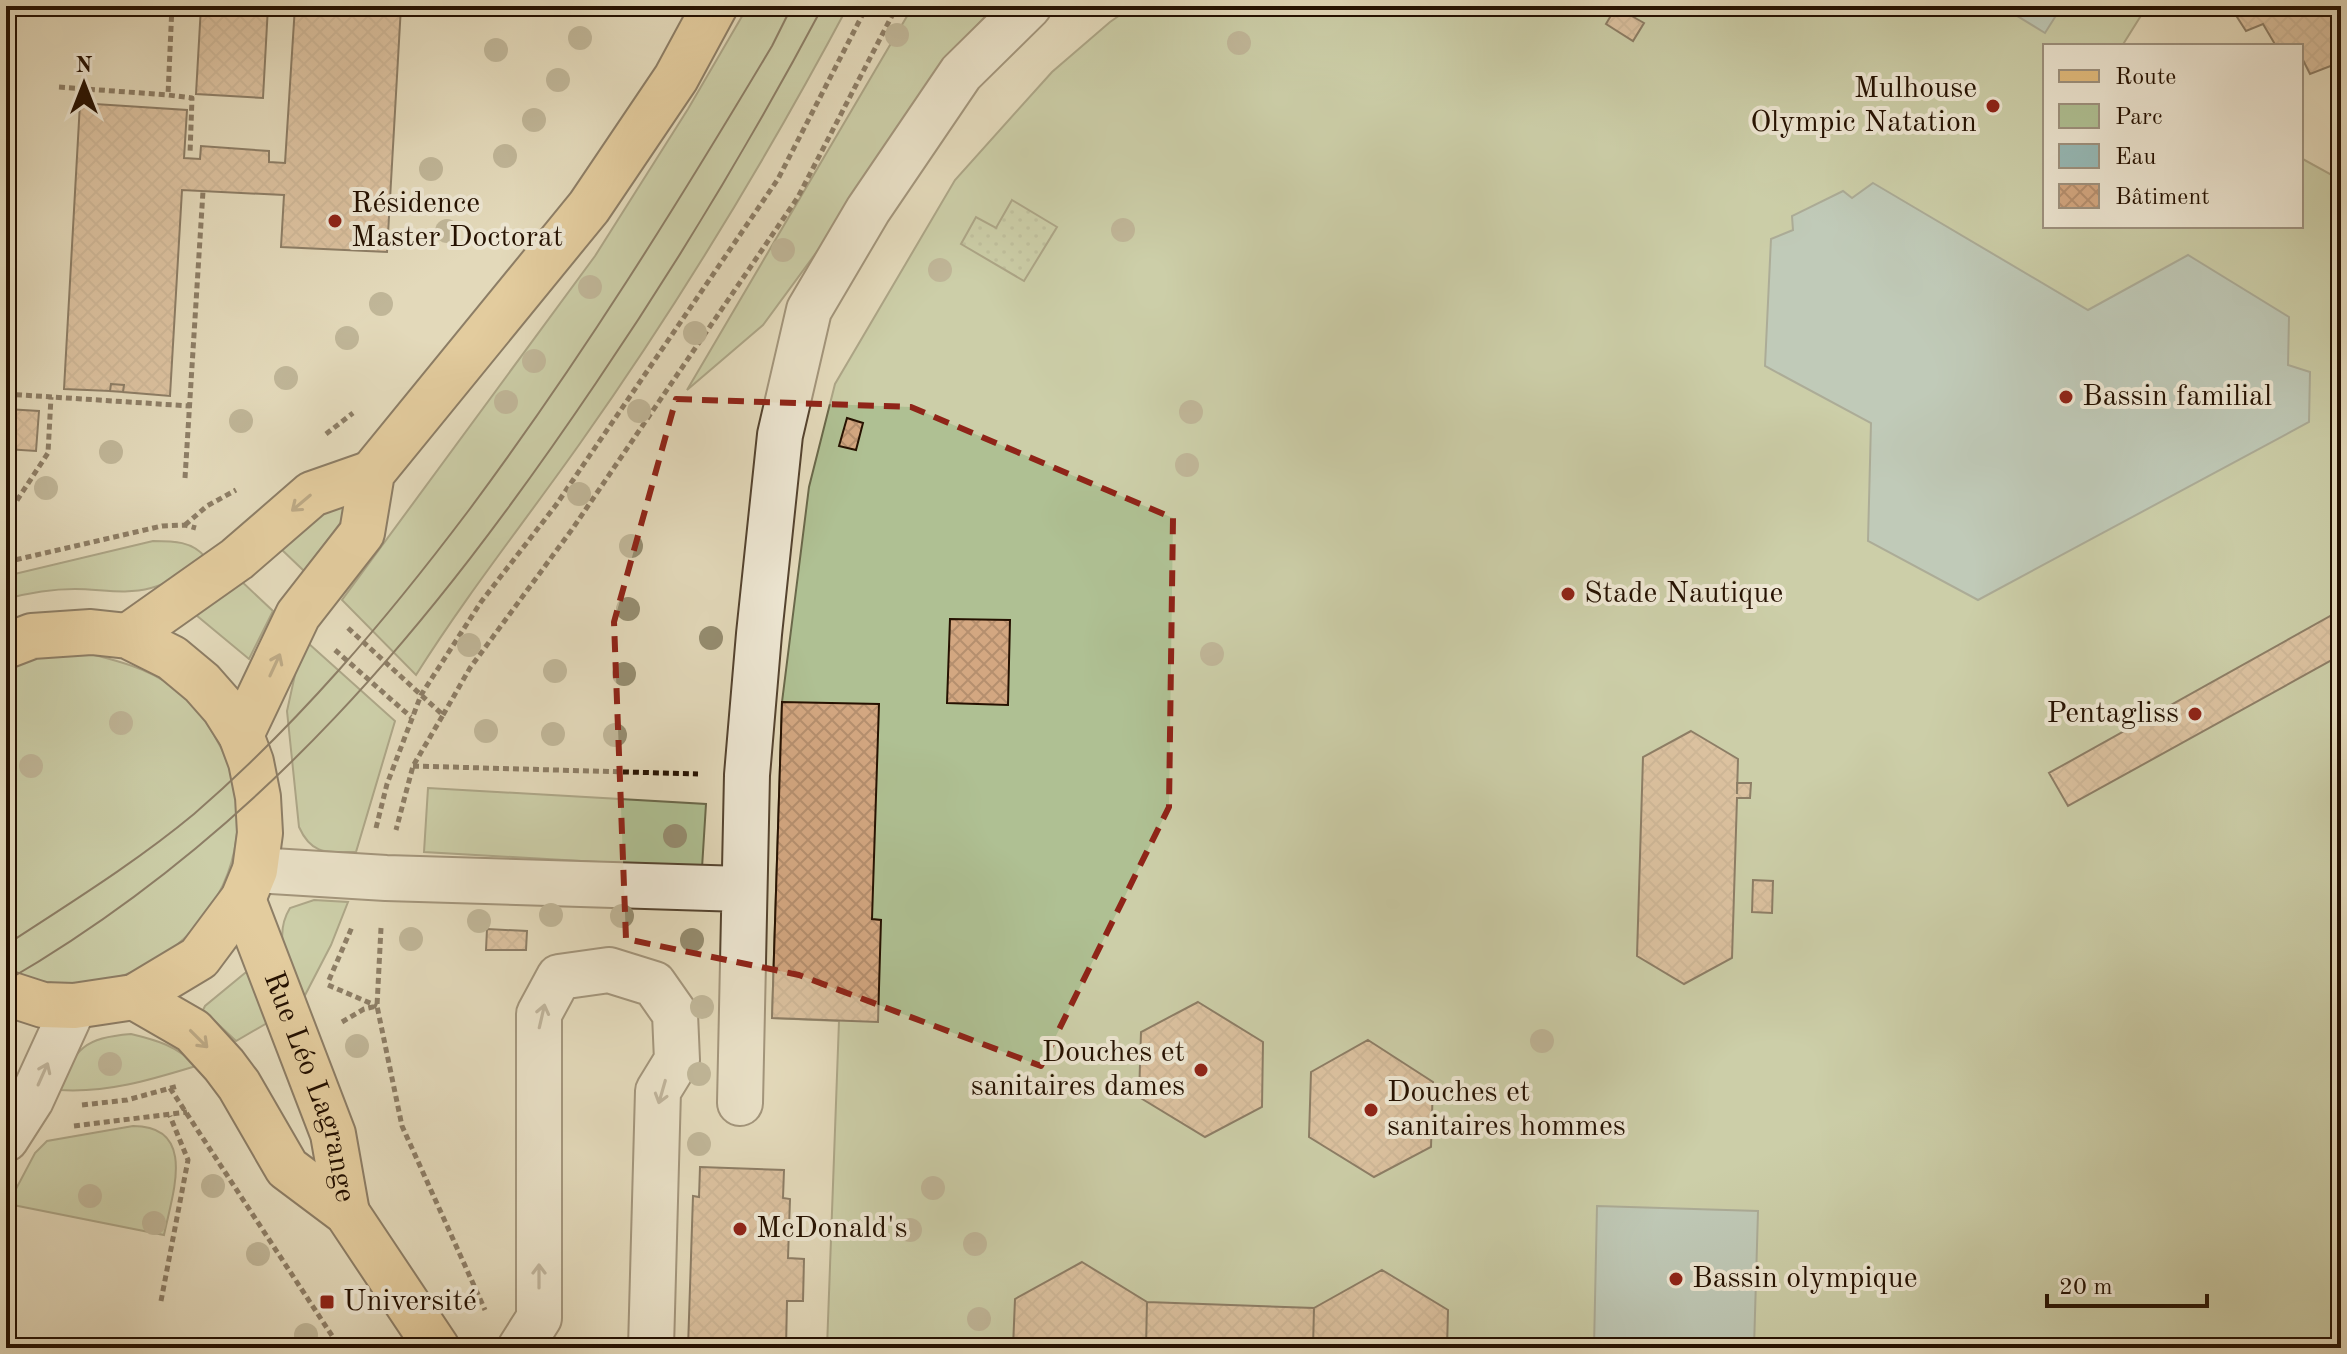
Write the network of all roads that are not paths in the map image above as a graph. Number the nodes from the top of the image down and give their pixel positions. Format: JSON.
{"nodes":[{"id":1,"x":715,"y":6,"type":"edge"},
{"id":2,"x":1029,"y":6,"type":"edge"},
{"id":3,"x":372,"y":473,"type":"junction"},
{"id":4,"x":128,"y":636,"type":"junction"},
{"id":5,"x":6,"y":646,"type":"edge"},
{"id":6,"x":241,"y":735,"type":"junction"},
{"id":7,"x":249,"y":884,"type":"junction"},
{"id":8,"x":742,"y":889,"type":"junction"},
{"id":9,"x":6,"y":993,"type":"edge"},
{"id":10,"x":134,"y":997,"type":"junction"},
{"id":11,"x":74,"y":1006,"type":"junction"},
{"id":12,"x":740,"y":1103,"type":"dead end"},
{"id":13,"x":6,"y":1139,"type":"edge"},
{"id":14,"x":347,"y":1213,"type":"junction"},
{"id":15,"x":505,"y":1334,"type":"edge"},
{"id":16,"x":437,"y":1348,"type":"edge"},
{"id":17,"x":651,"y":1348,"type":"edge"}],
"edges":[{"from":1,"to":3,"type":"main road"},
{"from":2,"to":8,"type":"street"},
{"from":3,"to":4,"type":"main road","one_way":true},
{"from":6,"to":3,"type":"main road","one_way":true},
{"from":4,"to":5,"type":"main road"},
{"from":4,"to":6,"type":"main road"},
{"from":6,"to":7,"type":"main road"},
{"from":7,"to":8,"type":"street"},
{"from":7,"to":10,"type":"main road"},
{"from":7,"to":14,"type":"main road","name":"Rue Léo Lagrange"},
{"from":8,"to":12,"type":"street"},
{"from":9,"to":11,"type":"main road"},
{"from":10,"to":11,"type":"main road"},
{"from":10,"to":14,"type":"main road","name":"Rue Léo Lagrange","one_way":true},
{"from":13,"to":11,"type":"street","one_way":true},
{"from":14,"to":16,"type":"main road"},
{"from":15,"to":17,"type":"street","one_way":true}]}
